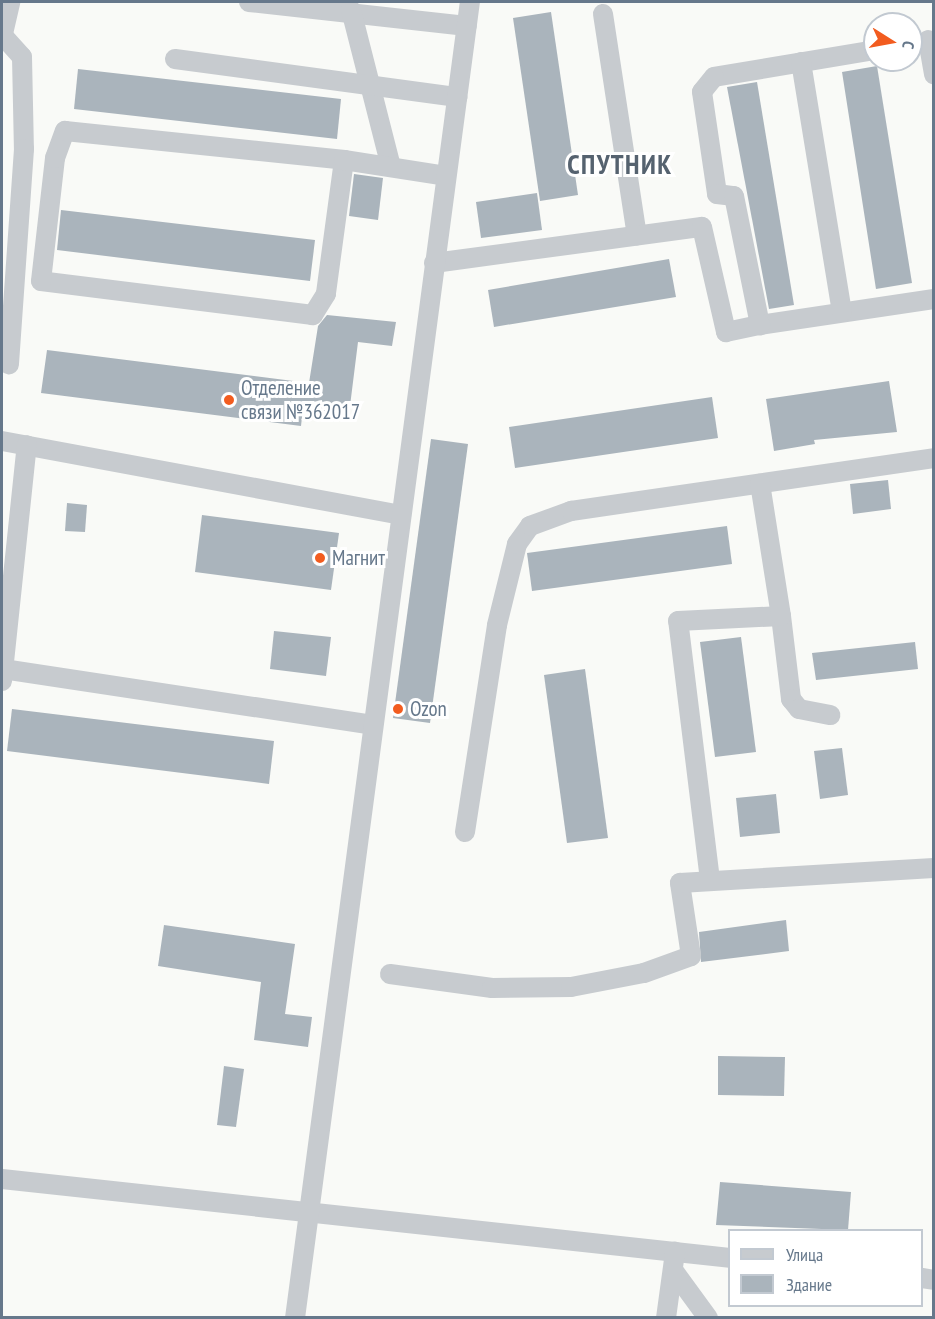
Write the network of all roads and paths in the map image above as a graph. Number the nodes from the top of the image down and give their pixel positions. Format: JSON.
{"nodes":[{"id":1,"x":10,"y":2,"type":"edge"},
{"id":2,"x":249,"y":2,"type":"edge"},
{"id":3,"x":470,"y":2,"type":"edge"},
{"id":4,"x":351,"y":10,"type":"junction"},
{"id":5,"x":603,"y":14,"type":"dead end"},
{"id":6,"x":467,"y":26,"type":"junction"},
{"id":7,"x":3,"y":38,"type":"edge"},
{"id":8,"x":924,"y":41,"type":"edge"},
{"id":9,"x":863,"y":52,"type":"edge"},
{"id":10,"x":175,"y":59,"type":"dead end"},
{"id":11,"x":801,"y":62,"type":"junction"},
{"id":12,"x":933,"y":74,"type":"edge"},
{"id":13,"x":369,"y":85,"type":"junction"},
{"id":14,"x":457,"y":97,"type":"junction"},
{"id":15,"x":344,"y":160,"type":"junction"},
{"id":16,"x":391,"y":167,"type":"junction"},
{"id":17,"x":446,"y":176,"type":"junction"},
{"id":18,"x":637,"y":235,"type":"junction"},
{"id":19,"x":434,"y":263,"type":"junction"},
{"id":20,"x":933,"y":299,"type":"edge"},
{"id":21,"x":842,"y":312,"type":"junction"},
{"id":22,"x":760,"y":325,"type":"junction"},
{"id":23,"x":9,"y":364,"type":"dead end"},
{"id":24,"x":2,"y":441,"type":"edge"},
{"id":25,"x":27,"y":445,"type":"junction"},
{"id":26,"x":933,"y":458,"type":"edge"},
{"id":27,"x":760,"y":484,"type":"junction"},
{"id":28,"x":401,"y":515,"type":"junction"},
{"id":29,"x":781,"y":616,"type":"junction"},
{"id":30,"x":2,"y":675,"type":"edge"},
{"id":31,"x":830,"y":715,"type":"dead end"},
{"id":32,"x":373,"y":725,"type":"junction"},
{"id":33,"x":465,"y":832,"type":"dead end"},
{"id":34,"x":933,"y":868,"type":"edge"},
{"id":35,"x":710,"y":880,"type":"junction"},
{"id":36,"x":390,"y":974,"type":"dead end"},
{"id":37,"x":2,"y":1179,"type":"edge"},
{"id":38,"x":307,"y":1215,"type":"junction"},
{"id":39,"x":728,"y":1258,"type":"edge"},
{"id":40,"x":674,"y":1261,"type":"junction"},
{"id":41,"x":294,"y":1317,"type":"edge"},
{"id":42,"x":666,"y":1317,"type":"edge"},
{"id":43,"x":708,"y":1317,"type":"edge"}],
"edges":[{"from":1,"to":7,"type":"street"},
{"from":2,"to":4,"type":"street"},
{"from":3,"to":6,"type":"street"},
{"from":4,"to":6,"type":"street"},
{"from":4,"to":13,"type":"street"},
{"from":5,"to":18,"type":"street"},
{"from":6,"to":14,"type":"street"},
{"from":7,"to":23,"type":"street"},
{"from":8,"to":12,"type":"street"},
{"from":9,"to":11,"type":"street"},
{"from":10,"to":13,"type":"street"},
{"from":11,"to":21,"type":"street"},
{"from":11,"to":22,"type":"street"},
{"from":13,"to":14,"type":"street"},
{"from":13,"to":16,"type":"street"},
{"from":14,"to":17,"type":"street"},
{"from":15,"to":15,"type":"street"},
{"from":15,"to":16,"type":"street"},
{"from":16,"to":17,"type":"street"},
{"from":17,"to":19,"type":"street"},
{"from":18,"to":19,"type":"street"},
{"from":18,"to":22,"type":"street"},
{"from":19,"to":28,"type":"street"},
{"from":20,"to":21,"type":"street"},
{"from":21,"to":22,"type":"street"},
{"from":24,"to":25,"type":"street"},
{"from":25,"to":28,"type":"street"},
{"from":25,"to":30,"type":"street"},
{"from":26,"to":27,"type":"street"},
{"from":27,"to":29,"type":"street"},
{"from":27,"to":33,"type":"street"},
{"from":28,"to":32,"type":"street"},
{"from":29,"to":31,"type":"street"},
{"from":29,"to":35,"type":"street"},
{"from":30,"to":32,"type":"street"},
{"from":32,"to":38,"type":"street"},
{"from":34,"to":35,"type":"street"},
{"from":35,"to":36,"type":"street"},
{"from":37,"to":38,"type":"street"},
{"from":38,"to":40,"type":"street"},
{"from":38,"to":41,"type":"street"},
{"from":39,"to":40,"type":"street"},
{"from":40,"to":42,"type":"street"},
{"from":40,"to":43,"type":"street"}]}
